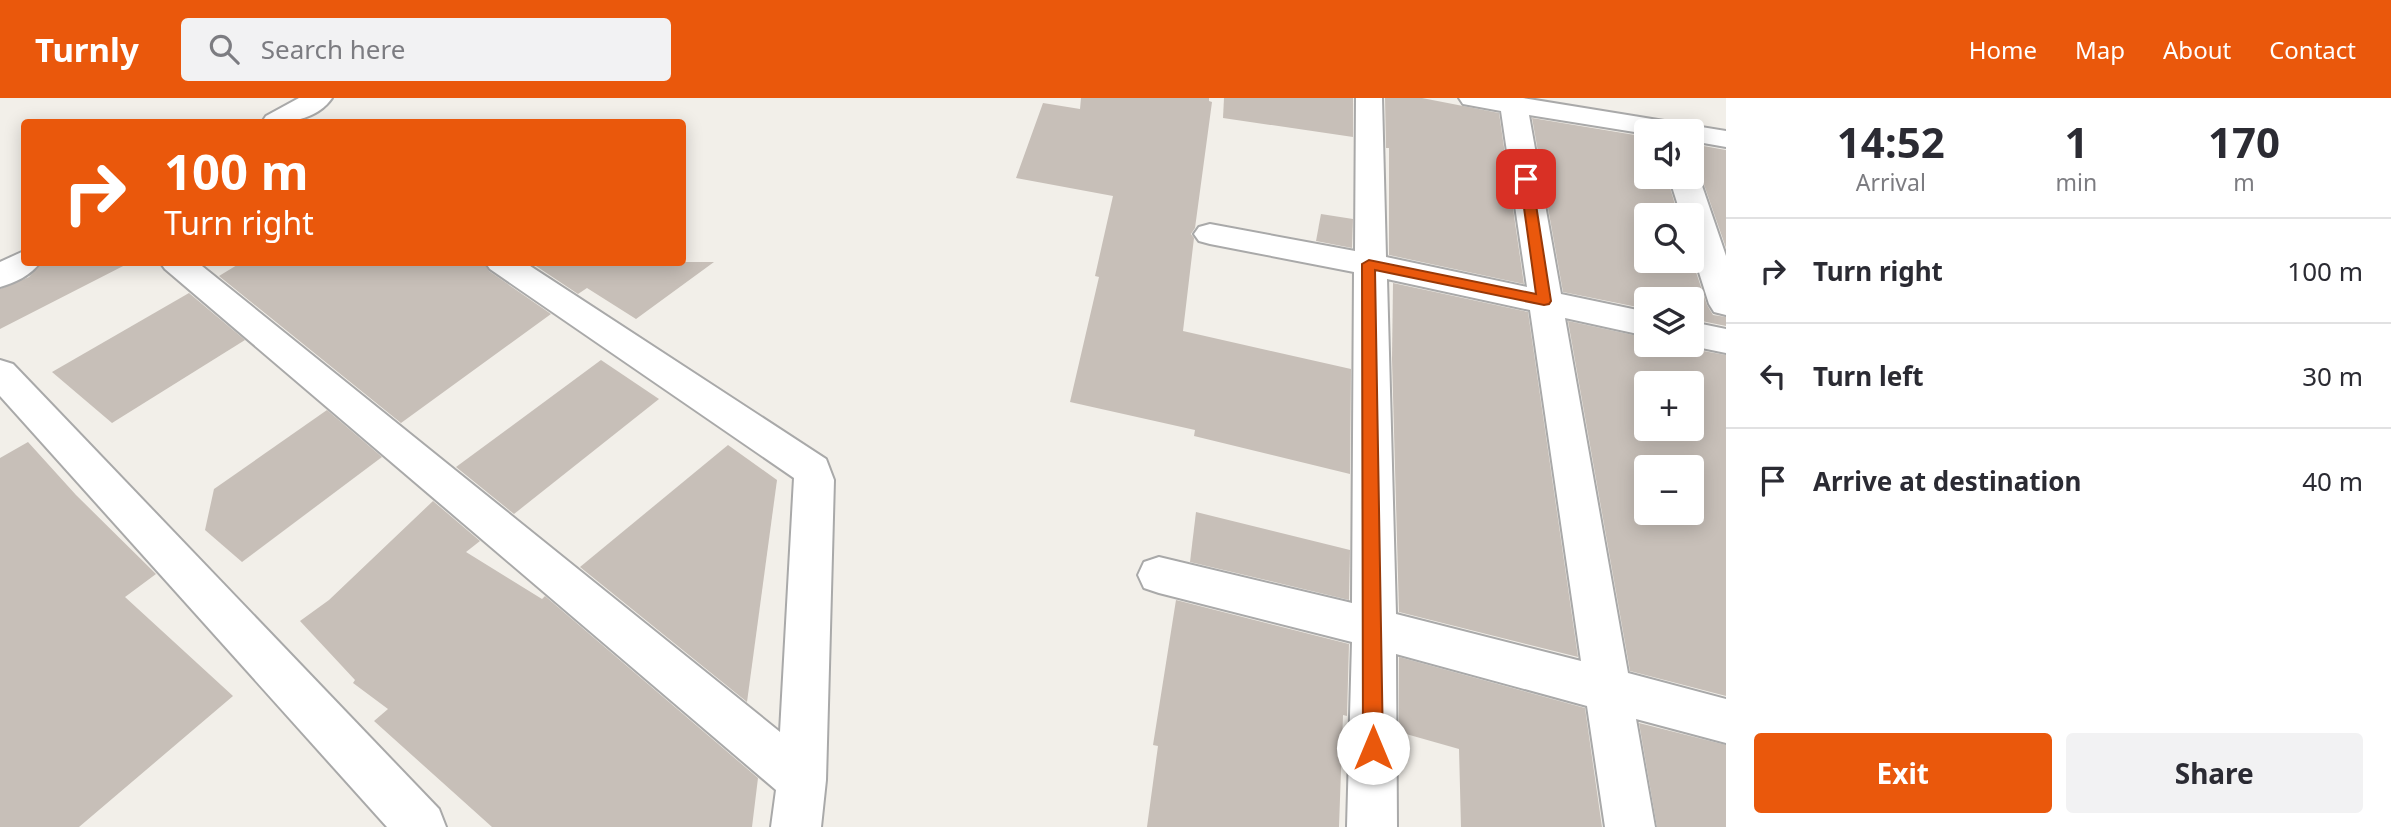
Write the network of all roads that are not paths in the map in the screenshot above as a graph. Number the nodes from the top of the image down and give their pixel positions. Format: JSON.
{"nodes":[{"id":1,"x":319,"y":98,"type":"edge"},
{"id":2,"x":1369,"y":98,"type":"edge"},
{"id":3,"x":1472,"y":98,"type":"edge"},
{"id":4,"x":1514,"y":107,"type":"junction"},
{"id":5,"x":286,"y":119,"type":"edge"},
{"id":6,"x":1634,"y":124,"type":"edge"},
{"id":7,"x":1704,"y":135,"type":"edge"},
{"id":8,"x":1726,"y":139,"type":"edge"},
{"id":9,"x":1688,"y":189,"type":"edge"},
{"id":10,"x":1210,"y":234,"type":"dead end"},
{"id":11,"x":21,"y":264,"type":"edge"},
{"id":12,"x":1369,"y":264,"type":"junction"},
{"id":13,"x":181,"y":266,"type":"edge"},
{"id":14,"x":507,"y":266,"type":"edge"},
{"id":15,"x":0,"y":275,"type":"edge"},
{"id":16,"x":1544,"y":301,"type":"junction"},
{"id":17,"x":1726,"y":304,"type":"edge"},
{"id":18,"x":1634,"y":321,"type":"edge"},
{"id":19,"x":1704,"y":336,"type":"edge"},
{"id":20,"x":1726,"y":341,"type":"edge"},
{"id":21,"x":0,"y":373,"type":"edge"},
{"id":22,"x":1159,"y":575,"type":"dead end"},
{"id":23,"x":1374,"y":628,"type":"junction"},
{"id":24,"x":1608,"y":691,"type":"junction"},
{"id":25,"x":1726,"y":721,"type":"edge"},
{"id":26,"x":802,"y":780,"type":"junction"},
{"id":27,"x":421,"y":827,"type":"edge"},
{"id":28,"x":796,"y":827,"type":"edge"},
{"id":29,"x":1372,"y":827,"type":"edge"},
{"id":30,"x":1630,"y":827,"type":"edge"}],
"edges":[{"from":1,"to":5,"type":"street"},
{"from":2,"to":12,"type":"street"},
{"from":3,"to":4,"type":"street"},
{"from":4,"to":6,"type":"street"},
{"from":4,"to":16,"type":"street"},
{"from":7,"to":8,"type":"street"},
{"from":9,"to":17,"type":"street"},
{"from":10,"to":12,"type":"street"},
{"from":11,"to":15,"type":"street"},
{"from":12,"to":16,"type":"street"},
{"from":12,"to":23,"type":"street"},
{"from":13,"to":26,"type":"street"},
{"from":14,"to":26,"type":"street"},
{"from":16,"to":18,"type":"street"},
{"from":16,"to":24,"type":"street"},
{"from":19,"to":20,"type":"street"},
{"from":21,"to":27,"type":"street"},
{"from":22,"to":23,"type":"street"},
{"from":23,"to":24,"type":"street"},
{"from":23,"to":29,"type":"street"},
{"from":24,"to":25,"type":"street"},
{"from":24,"to":30,"type":"street"},
{"from":26,"to":28,"type":"street"}]}
